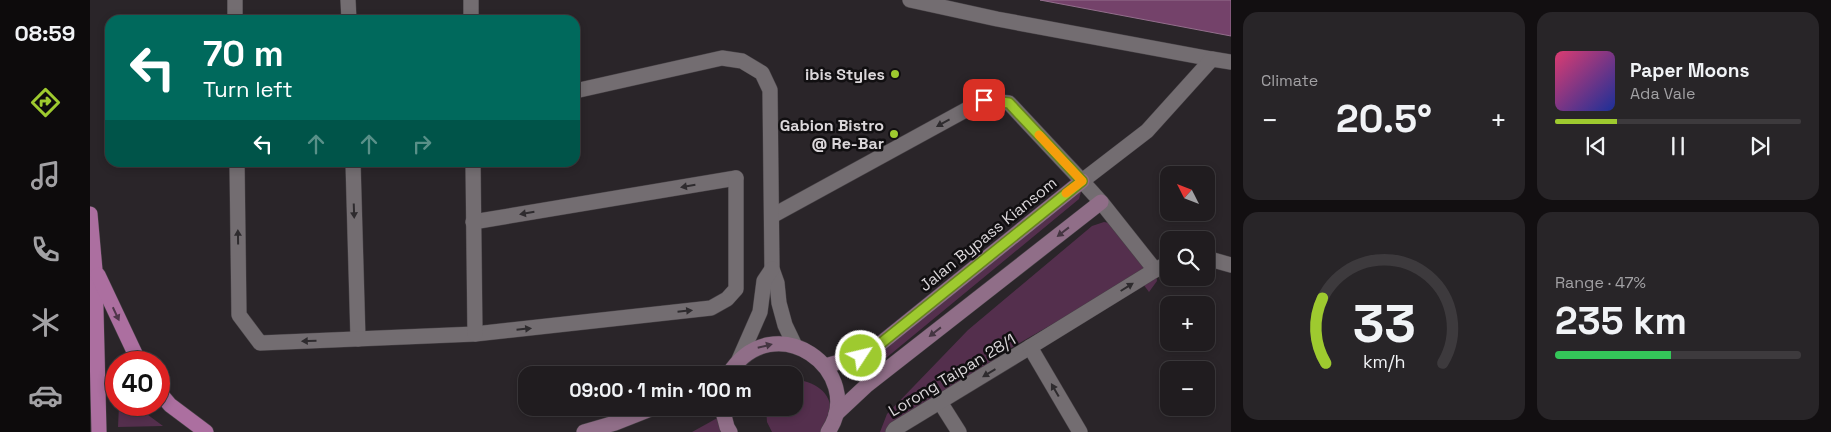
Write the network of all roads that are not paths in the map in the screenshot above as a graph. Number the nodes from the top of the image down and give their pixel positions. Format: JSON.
{"nodes":[{"id":1,"x":235,"y":0,"type":"edge"},
{"id":2,"x":348,"y":0,"type":"edge"},
{"id":3,"x":471,"y":0,"type":"edge"},
{"id":4,"x":910,"y":0,"type":"edge"},
{"id":5,"x":235,"y":15,"type":"edge"},
{"id":6,"x":349,"y":15,"type":"edge"},
{"id":7,"x":471,"y":15,"type":"edge"},
{"id":8,"x":1212,"y":60,"type":"junction"},
{"id":9,"x":1231,"y":62,"type":"edge"},
{"id":10,"x":580,"y":90,"type":"edge"},
{"id":11,"x":237,"y":167,"type":"edge"},
{"id":12,"x":353,"y":167,"type":"edge"},
{"id":13,"x":472,"y":167,"type":"edge"},
{"id":14,"x":1082,"y":181,"type":"junction"},
{"id":15,"x":1101,"y":202,"type":"junction"},
{"id":16,"x":90,"y":214,"type":"edge"},
{"id":17,"x":772,"y":216,"type":"junction"},
{"id":18,"x":473,"y":222,"type":"junction"},
{"id":19,"x":1215,"y":261,"type":"edge"},
{"id":20,"x":1231,"y":265,"type":"edge"},
{"id":21,"x":1160,"y":267,"type":"edge"},
{"id":22,"x":772,"y":269,"type":"junction"},
{"id":23,"x":95,"y":270,"type":"junction"},
{"id":24,"x":1154,"y":270,"type":"junction"},
{"id":25,"x":475,"y":334,"type":"junction"},
{"id":26,"x":358,"y":339,"type":"junction"},
{"id":27,"x":795,"y":346,"type":"junction"},
{"id":28,"x":1030,"y":348,"type":"junction"},
{"id":29,"x":134,"y":351,"type":"edge"},
{"id":30,"x":738,"y":362,"type":"junction"},
{"id":31,"x":735,"y":366,"type":"edge"},
{"id":32,"x":825,"y":366,"type":"junction"},
{"id":33,"x":940,"y":402,"type":"junction"},
{"id":34,"x":170,"y":405,"type":"edge"},
{"id":35,"x":633,"y":416,"type":"edge"},
{"id":36,"x":724,"y":416,"type":"edge"},
{"id":37,"x":832,"y":426,"type":"edge"},
{"id":38,"x":99,"y":432,"type":"edge"},
{"id":39,"x":206,"y":432,"type":"edge"},
{"id":40,"x":584,"y":432,"type":"edge"},
{"id":41,"x":730,"y":432,"type":"edge"},
{"id":42,"x":893,"y":432,"type":"edge"},
{"id":43,"x":958,"y":432,"type":"edge"},
{"id":44,"x":1080,"y":432,"type":"edge"}],
"edges":[{"from":1,"to":5,"type":"street"},
{"from":2,"to":6,"type":"street"},
{"from":3,"to":7,"type":"street"},
{"from":4,"to":8,"type":"street"},
{"from":8,"to":9,"type":"street"},
{"from":8,"to":14,"type":"street","name":"Jalan Bypass Kiansom"},
{"from":10,"to":17,"type":"street"},
{"from":26,"to":11,"type":"street","one_way":true},
{"from":12,"to":26,"type":"street","one_way":true},
{"from":13,"to":18,"type":"street"},
{"from":14,"to":15,"type":"street"},
{"from":14,"to":17,"type":"street","one_way":true},
{"from":14,"to":32,"type":"street","name":"Jalan Bypass Kiansom"},
{"from":15,"to":24,"type":"street"},
{"from":15,"to":37,"type":"street","one_way":true},
{"from":16,"to":23,"type":"main road"},
{"from":17,"to":22,"type":"street"},
{"from":18,"to":25,"type":"street"},
{"from":25,"to":18,"type":"street","one_way":true},
{"from":19,"to":20,"type":"street"},
{"from":21,"to":24,"type":"street","name":"Lorong Taipan 28/1"},
{"from":22,"to":27,"type":"street"},
{"from":22,"to":30,"type":"street"},
{"from":23,"to":29,"type":"main road","one_way":true},
{"from":23,"to":38,"type":"main road"},
{"from":28,"to":24,"type":"street","name":"Lorong Taipan 28/1","one_way":true},
{"from":25,"to":26,"type":"street"},
{"from":30,"to":27,"type":"street","one_way":true},
{"from":27,"to":32,"type":"street"},
{"from":28,"to":33,"type":"street","name":"Lorong Taipan 28/1","one_way":true},
{"from":44,"to":28,"type":"street","one_way":true},
{"from":30,"to":31,"type":"street"},
{"from":32,"to":37,"type":"street"},
{"from":33,"to":42,"type":"street","name":"Lorong Taipan 28/1"},
{"from":33,"to":43,"type":"street"},
{"from":34,"to":39,"type":"main road"},
{"from":35,"to":40,"type":"street"},
{"from":36,"to":41,"type":"street"}]}
